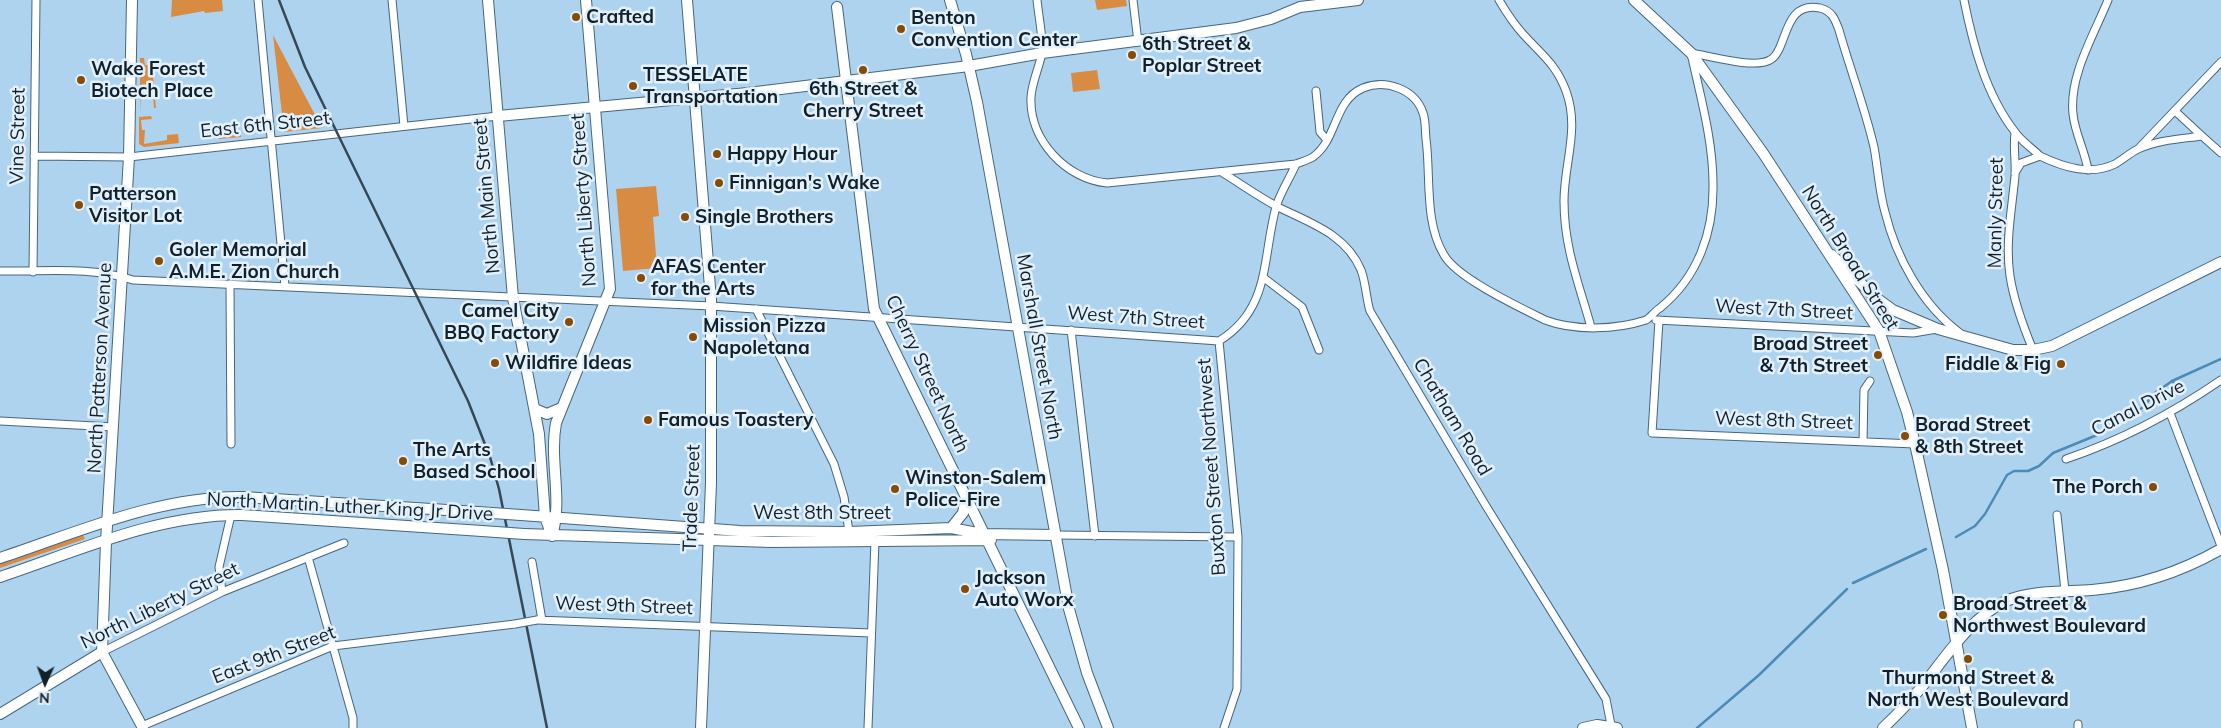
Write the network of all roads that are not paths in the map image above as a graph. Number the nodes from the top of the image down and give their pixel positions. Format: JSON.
{"nodes":[{"id":1,"x":36,"y":0,"type":"edge"},
{"id":2,"x":132,"y":0,"type":"edge"},
{"id":3,"x":258,"y":0,"type":"edge"},
{"id":4,"x":392,"y":0,"type":"edge"},
{"id":5,"x":488,"y":0,"type":"edge"},
{"id":6,"x":586,"y":0,"type":"edge"},
{"id":7,"x":687,"y":0,"type":"edge"},
{"id":8,"x":950,"y":0,"type":"edge"},
{"id":9,"x":1037,"y":0,"type":"edge"},
{"id":10,"x":1132,"y":0,"type":"edge"},
{"id":11,"x":1358,"y":0,"type":"edge"},
{"id":12,"x":1499,"y":0,"type":"edge"},
{"id":13,"x":1634,"y":0,"type":"edge"},
{"id":14,"x":1964,"y":0,"type":"edge"},
{"id":15,"x":2108,"y":0,"type":"edge"},
{"id":16,"x":837,"y":4,"type":"edge"},
{"id":17,"x":1300,"y":4,"type":"edge"},
{"id":18,"x":1138,"y":42,"type":"junction"},
{"id":19,"x":1042,"y":53,"type":"junction"},
{"id":20,"x":1691,"y":53,"type":"junction"},
{"id":21,"x":2221,"y":62,"type":"edge"},
{"id":22,"x":969,"y":66,"type":"junction"},
{"id":23,"x":847,"y":80,"type":"junction"},
{"id":24,"x":1316,"y":91,"type":"dead end"},
{"id":25,"x":695,"y":98,"type":"junction"},
{"id":26,"x":595,"y":107,"type":"junction"},
{"id":27,"x":2175,"y":111,"type":"junction"},
{"id":28,"x":498,"y":116,"type":"junction"},
{"id":29,"x":404,"y":126,"type":"junction"},
{"id":30,"x":2015,"y":133,"type":"junction"},
{"id":31,"x":2202,"y":136,"type":"junction"},
{"id":32,"x":1327,"y":140,"type":"junction"},
{"id":33,"x":272,"y":141,"type":"junction"},
{"id":34,"x":2136,"y":150,"type":"junction"},
{"id":35,"x":2221,"y":153,"type":"edge"},
{"id":36,"x":34,"y":156,"type":"junction"},
{"id":37,"x":2040,"y":156,"type":"junction"},
{"id":38,"x":129,"y":157,"type":"junction"},
{"id":39,"x":1296,"y":164,"type":"junction"},
{"id":40,"x":2088,"y":170,"type":"junction"},
{"id":41,"x":1222,"y":173,"type":"junction"},
{"id":42,"x":2015,"y":173,"type":"junction"},
{"id":43,"x":1277,"y":206,"type":"junction"},
{"id":44,"x":1830,"y":253,"type":"junction"},
{"id":45,"x":2221,"y":262,"type":"edge"},
{"id":46,"x":0,"y":271,"type":"edge"},
{"id":47,"x":33,"y":272,"type":"junction"},
{"id":48,"x":123,"y":276,"type":"junction"},
{"id":49,"x":1264,"y":278,"type":"junction"},
{"id":50,"x":230,"y":284,"type":"junction"},
{"id":51,"x":285,"y":286,"type":"junction"},
{"id":52,"x":513,"y":298,"type":"junction"},
{"id":53,"x":606,"y":303,"type":"junction"},
{"id":54,"x":711,"y":306,"type":"junction"},
{"id":55,"x":756,"y":309,"type":"junction"},
{"id":56,"x":877,"y":317,"type":"junction"},
{"id":57,"x":1648,"y":319,"type":"junction"},
{"id":58,"x":1659,"y":320,"type":"junction"},
{"id":59,"x":1018,"y":326,"type":"junction"},
{"id":60,"x":1591,"y":327,"type":"junction"},
{"id":61,"x":1938,"y":329,"type":"junction"},
{"id":62,"x":1071,"y":330,"type":"junction"},
{"id":63,"x":1879,"y":331,"type":"junction"},
{"id":64,"x":1967,"y":338,"type":"junction"},
{"id":65,"x":1219,"y":341,"type":"junction"},
{"id":66,"x":1319,"y":350,"type":"dead end"},
{"id":67,"x":2033,"y":350,"type":"junction"},
{"id":68,"x":1870,"y":380,"type":"dead end"},
{"id":69,"x":2221,"y":380,"type":"edge"},
{"id":70,"x":561,"y":408,"type":"junction"},
{"id":71,"x":535,"y":409,"type":"junction"},
{"id":72,"x":2170,"y":413,"type":"junction"},
{"id":73,"x":0,"y":421,"type":"edge"},
{"id":74,"x":114,"y":427,"type":"junction"},
{"id":75,"x":1863,"y":442,"type":"junction"},
{"id":76,"x":231,"y":444,"type":"dead end"},
{"id":77,"x":1915,"y":444,"type":"junction"},
{"id":78,"x":2066,"y":459,"type":"dead end"},
{"id":79,"x":966,"y":498,"type":"junction"},
{"id":80,"x":2057,"y":514,"type":"dead end"},
{"id":81,"x":231,"y":515,"type":"junction"},
{"id":82,"x":545,"y":517,"type":"junction"},
{"id":83,"x":558,"y":518,"type":"junction"},
{"id":84,"x":108,"y":522,"type":"junction"},
{"id":85,"x":951,"y":528,"type":"junction"},
{"id":86,"x":849,"y":532,"type":"junction"},
{"id":87,"x":708,"y":534,"type":"junction"},
{"id":88,"x":1055,"y":535,"type":"junction"},
{"id":89,"x":552,"y":536,"type":"junction"},
{"id":90,"x":1095,"y":536,"type":"junction"},
{"id":91,"x":985,"y":538,"type":"junction"},
{"id":92,"x":1238,"y":538,"type":"junction"},
{"id":93,"x":875,"y":541,"type":"junction"},
{"id":94,"x":106,"y":542,"type":"junction"},
{"id":95,"x":344,"y":543,"type":"dead end"},
{"id":96,"x":2221,"y":547,"type":"edge"},
{"id":97,"x":308,"y":557,"type":"junction"},
{"id":98,"x":0,"y":558,"type":"edge"},
{"id":99,"x":532,"y":562,"type":"dead end"},
{"id":100,"x":0,"y":577,"type":"edge"},
{"id":101,"x":2065,"y":591,"type":"junction"},
{"id":102,"x":222,"y":592,"type":"junction"},
{"id":103,"x":539,"y":620,"type":"junction"},
{"id":104,"x":705,"y":626,"type":"junction"},
{"id":105,"x":871,"y":633,"type":"junction"},
{"id":106,"x":1956,"y":641,"type":"junction"},
{"id":107,"x":333,"y":646,"type":"junction"},
{"id":108,"x":102,"y":652,"type":"junction"},
{"id":109,"x":0,"y":714,"type":"edge"},
{"id":110,"x":142,"y":727,"type":"edge"},
{"id":111,"x":1614,"y":727,"type":"edge"},
{"id":112,"x":353,"y":728,"type":"edge"},
{"id":113,"x":701,"y":728,"type":"edge"},
{"id":114,"x":868,"y":728,"type":"edge"},
{"id":115,"x":1079,"y":728,"type":"edge"},
{"id":116,"x":1108,"y":728,"type":"edge"},
{"id":117,"x":1224,"y":728,"type":"edge"},
{"id":118,"x":1583,"y":728,"type":"edge"},
{"id":119,"x":1883,"y":728,"type":"edge"},
{"id":120,"x":1972,"y":728,"type":"edge"}],
"edges":[{"from":1,"to":36,"type":"street","name":"Vine Street"},
{"from":2,"to":38,"type":"main road","name":"North Patterson Avenue"},
{"from":3,"to":33,"type":"street"},
{"from":4,"to":29,"type":"street"},
{"from":5,"to":28,"type":"main road","name":"North Main Street"},
{"from":6,"to":26,"type":"main road","name":"North Liberty Street"},
{"from":7,"to":25,"type":"main road","name":"Trade Street"},
{"from":8,"to":22,"type":"main road","name":"Marshall Street North"},
{"from":9,"to":19,"type":"street"},
{"from":10,"to":18,"type":"street"},
{"from":11,"to":17,"type":"main road"},
{"from":12,"to":60,"type":"street"},
{"from":13,"to":20,"type":"main road","name":"North Broad Street"},
{"from":14,"to":30,"type":"street"},
{"from":15,"to":40,"type":"street"},
{"from":16,"to":23,"type":"main road","name":"Cherry Street North"},
{"from":17,"to":18,"type":"main road"},
{"from":18,"to":19,"type":"main road"},
{"from":19,"to":22,"type":"main road"},
{"from":19,"to":41,"type":"street"},
{"from":20,"to":44,"type":"main road","name":"North Broad Street"},
{"from":20,"to":57,"type":"street"},
{"from":20,"to":64,"type":"street"},
{"from":21,"to":27,"type":"street"},
{"from":22,"to":23,"type":"main road"},
{"from":22,"to":59,"type":"main road","name":"Marshall Street North"},
{"from":23,"to":25,"type":"main road"},
{"from":23,"to":56,"type":"main road","name":"Cherry Street North"},
{"from":24,"to":32,"type":"street"},
{"from":25,"to":26,"type":"main road"},
{"from":25,"to":54,"type":"main road","name":"Trade Street"},
{"from":26,"to":28,"type":"main road"},
{"from":26,"to":53,"type":"main road","name":"North Liberty Street"},
{"from":27,"to":31,"type":"street"},
{"from":27,"to":34,"type":"street"},
{"from":28,"to":29,"type":"street","name":"East 6th Street"},
{"from":28,"to":52,"type":"main road","name":"North Main Street"},
{"from":29,"to":33,"type":"street","name":"East 6th Street"},
{"from":30,"to":37,"type":"street"},
{"from":30,"to":42,"type":"street","name":"Manly Street"},
{"from":31,"to":34,"type":"street"},
{"from":31,"to":35,"type":"street"},
{"from":32,"to":39,"type":"street"},
{"from":32,"to":60,"type":"street","name":"West 7th Street"},
{"from":33,"to":38,"type":"street","name":"East 6th Street"},
{"from":33,"to":51,"type":"street"},
{"from":34,"to":40,"type":"street"},
{"from":36,"to":38,"type":"street","name":"East 6th Street"},
{"from":36,"to":47,"type":"street","name":"Vine Street"},
{"from":37,"to":40,"type":"street"},
{"from":37,"to":42,"type":"street"},
{"from":38,"to":48,"type":"main road","name":"North Patterson Avenue"},
{"from":39,"to":41,"type":"street"},
{"from":39,"to":43,"type":"street","name":"Buxton Street Northwest"},
{"from":41,"to":43,"type":"street","name":"Chatham Road"},
{"from":42,"to":67,"type":"street","name":"Manly Street"},
{"from":43,"to":49,"type":"street","name":"Buxton Street Northwest"},
{"from":43,"to":111,"type":"street","name":"Chatham Road"},
{"from":44,"to":61,"type":"main road"},
{"from":44,"to":63,"type":"main road","name":"North Broad Street"},
{"from":45,"to":67,"type":"main road"},
{"from":46,"to":47,"type":"street","name":"West 7th Street"},
{"from":47,"to":48,"type":"street","name":"West 7th Street"},
{"from":48,"to":50,"type":"street","name":"West 7th Street"},
{"from":48,"to":74,"type":"main road","name":"North Patterson Avenue"},
{"from":49,"to":65,"type":"street","name":"Buxton Street Northwest"},
{"from":49,"to":66,"type":"street"},
{"from":50,"to":51,"type":"street","name":"West 7th Street"},
{"from":50,"to":76,"type":"street"},
{"from":51,"to":52,"type":"street","name":"West 7th Street"},
{"from":52,"to":53,"type":"street","name":"West 7th Street"},
{"from":52,"to":71,"type":"main road","name":"North Main Street"},
{"from":53,"to":54,"type":"street","name":"West 7th Street"},
{"from":53,"to":70,"type":"main road","name":"North Liberty Street"},
{"from":54,"to":55,"type":"street","name":"West 7th Street"},
{"from":54,"to":87,"type":"main road","name":"Trade Street"},
{"from":55,"to":56,"type":"street","name":"West 7th Street"},
{"from":55,"to":86,"type":"street"},
{"from":56,"to":59,"type":"street","name":"West 7th Street"},
{"from":56,"to":79,"type":"main road","name":"Cherry Street North"},
{"from":57,"to":58,"type":"street","name":"West 7th Street"},
{"from":57,"to":60,"type":"street","name":"West 7th Street"},
{"from":58,"to":63,"type":"street","name":"West 7th Street"},
{"from":58,"to":75,"type":"street","name":"West 8th Street"},
{"from":59,"to":62,"type":"street","name":"West 7th Street"},
{"from":59,"to":88,"type":"main road","name":"Marshall Street North"},
{"from":61,"to":63,"type":"street","name":"West 7th Street"},
{"from":61,"to":64,"type":"main road"},
{"from":62,"to":65,"type":"street","name":"West 7th Street"},
{"from":62,"to":90,"type":"street"},
{"from":63,"to":77,"type":"main road","name":"North Broad Street"},
{"from":64,"to":67,"type":"main road"},
{"from":65,"to":92,"type":"street","name":"Buxton Street Northwest"},
{"from":68,"to":75,"type":"street"},
{"from":69,"to":72,"type":"street","name":"Canal Drive"},
{"from":70,"to":71,"type":"main road"},
{"from":70,"to":83,"type":"main road","name":"North Liberty Street"},
{"from":71,"to":82,"type":"main road","name":"North Main Street"},
{"from":72,"to":78,"type":"street","name":"Canal Drive"},
{"from":72,"to":96,"type":"street"},
{"from":73,"to":74,"type":"street"},
{"from":74,"to":84,"type":"main road","name":"North Patterson Avenue"},
{"from":75,"to":77,"type":"street","name":"West 8th Street"},
{"from":77,"to":106,"type":"main road","name":"North Broad Street"},
{"from":79,"to":85,"type":"main road"},
{"from":79,"to":91,"type":"main road","name":"Cherry Street North"},
{"from":80,"to":101,"type":"street"},
{"from":81,"to":89,"type":"main road","name":"North Martin Luther King Jr Drive","bridge":true},
{"from":81,"to":94,"type":"main road","name":"North Martin Luther King Jr Drive"},
{"from":81,"to":102,"type":"street"},
{"from":82,"to":83,"type":"main road","name":"North Martin Luther King Jr Drive"},
{"from":82,"to":84,"type":"main road","name":"North Martin Luther King Jr Drive","bridge":true},
{"from":82,"to":89,"type":"main road","name":"North Main Street"},
{"from":83,"to":87,"type":"main road","name":"North Martin Luther King Jr Drive"},
{"from":83,"to":89,"type":"main road","name":"North Liberty Street"},
{"from":84,"to":94,"type":"main road","name":"North Patterson Avenue"},
{"from":84,"to":98,"type":"main road","name":"North Martin Luther King Jr Drive"},
{"from":85,"to":86,"type":"main road","name":"West 8th Street"},
{"from":85,"to":91,"type":"main road","name":"West 8th Street"},
{"from":86,"to":87,"type":"main road","name":"West 8th Street"},
{"from":87,"to":89,"type":"main road","name":"North Martin Luther King Jr Drive"},
{"from":87,"to":93,"type":"main road","name":"West 8th Street"},
{"from":87,"to":104,"type":"main road","name":"Trade Street"},
{"from":88,"to":90,"type":"street","name":"West 8th Street"},
{"from":88,"to":91,"type":"main road","name":"West 8th Street"},
{"from":88,"to":116,"type":"main road","name":"Marshall Street North"},
{"from":90,"to":92,"type":"street","name":"West 8th Street"},
{"from":91,"to":93,"type":"main road","name":"West 8th Street"},
{"from":91,"to":115,"type":"main road","name":"Cherry Street North"},
{"from":92,"to":117,"type":"street","name":"Buxton Street Northwest"},
{"from":93,"to":105,"type":"street"},
{"from":94,"to":100,"type":"main road","name":"North Martin Luther King Jr Drive"},
{"from":94,"to":108,"type":"main road","name":"North Patterson Avenue"},
{"from":95,"to":97,"type":"street","name":"North Liberty Street"},
{"from":96,"to":101,"type":"main road"},
{"from":97,"to":102,"type":"street","name":"North Liberty Street"},
{"from":97,"to":107,"type":"street"},
{"from":99,"to":103,"type":"street"},
{"from":101,"to":106,"type":"main road"},
{"from":102,"to":108,"type":"street","name":"North Liberty Street"},
{"from":103,"to":104,"type":"street","name":"West 9th Street"},
{"from":103,"to":107,"type":"street","name":"East 9th Street","bridge":true},
{"from":104,"to":105,"type":"street","name":"West 9th Street"},
{"from":104,"to":113,"type":"main road","name":"Trade Street"},
{"from":105,"to":114,"type":"street"},
{"from":106,"to":119,"type":"main road"},
{"from":106,"to":120,"type":"main road","name":"North Broad Street"},
{"from":107,"to":110,"type":"street","name":"East 9th Street"},
{"from":107,"to":112,"type":"street"},
{"from":108,"to":109,"type":"main road","name":"North Liberty Street"},
{"from":108,"to":110,"type":"main road"},
{"from":111,"to":118,"type":"main road"}]}
